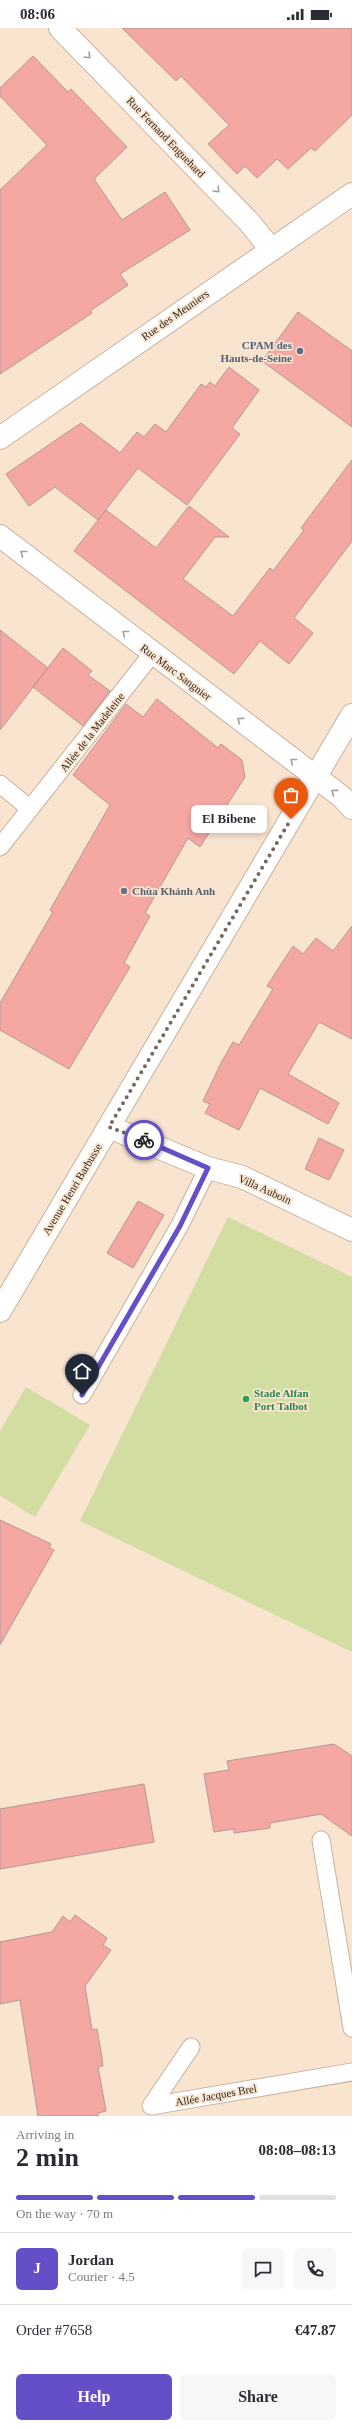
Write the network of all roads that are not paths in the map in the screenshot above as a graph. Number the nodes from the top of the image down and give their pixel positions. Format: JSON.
{"nodes":[{"id":1,"x":60,"y":28,"type":"edge"},
{"id":2,"x":352,"y":194,"type":"edge"},
{"id":3,"x":270,"y":248,"type":"junction"},
{"id":4,"x":0,"y":438,"type":"edge"},
{"id":5,"x":0,"y":536,"type":"edge"},
{"id":6,"x":152,"y":654,"type":"junction"},
{"id":7,"x":352,"y":715,"type":"edge"},
{"id":8,"x":315,"y":777,"type":"junction"},
{"id":9,"x":0,"y":784,"type":"edge"},
{"id":10,"x":30,"y":808,"type":"junction"},
{"id":11,"x":352,"y":808,"type":"edge"},
{"id":12,"x":0,"y":847,"type":"edge"},
{"id":13,"x":109,"y":1127,"type":"junction"},
{"id":14,"x":208,"y":1168,"type":"junction"},
{"id":15,"x":352,"y":1230,"type":"edge"},
{"id":16,"x":0,"y":1311,"type":"edge"},
{"id":17,"x":82,"y":1395,"type":"dead end"},
{"id":18,"x":321,"y":1840,"type":"dead end"},
{"id":19,"x":352,"y":2028,"type":"edge"},
{"id":20,"x":191,"y":2047,"type":"dead end"},
{"id":21,"x":352,"y":2072,"type":"edge"}],
"edges":[{"from":1,"to":3,"type":"street","name":"Rue Fernand Enguehard","one_way":true},
{"from":2,"to":3,"type":"street","name":"Rue des Meuniers"},
{"from":3,"to":4,"type":"street","name":"Rue des Meuniers"},
{"from":6,"to":5,"type":"street","name":"Rue Marc Sangnier","one_way":true},
{"from":8,"to":6,"type":"street","name":"Rue Marc Sangnier","one_way":true},
{"from":6,"to":10,"type":"lane","name":"Allée de la Madeleine"},
{"from":7,"to":8,"type":"street","name":"Avenue Henri Barbusse"},
{"from":11,"to":8,"type":"street","name":"Rue Marc Sangnier","one_way":true},
{"from":8,"to":13,"type":"street","name":"Avenue Henri Barbusse"},
{"from":9,"to":10,"type":"lane"},
{"from":10,"to":12,"type":"lane","name":"Allée de la Madeleine"},
{"from":13,"to":14,"type":"street","name":"Villa Auboin"},
{"from":13,"to":16,"type":"street","name":"Avenue Henri Barbusse"},
{"from":14,"to":15,"type":"street","name":"Villa Auboin"},
{"from":14,"to":17,"type":"lane"},
{"from":18,"to":19,"type":"lane"},
{"from":20,"to":21,"type":"lane","name":"Allée Jacques Brel"}]}
